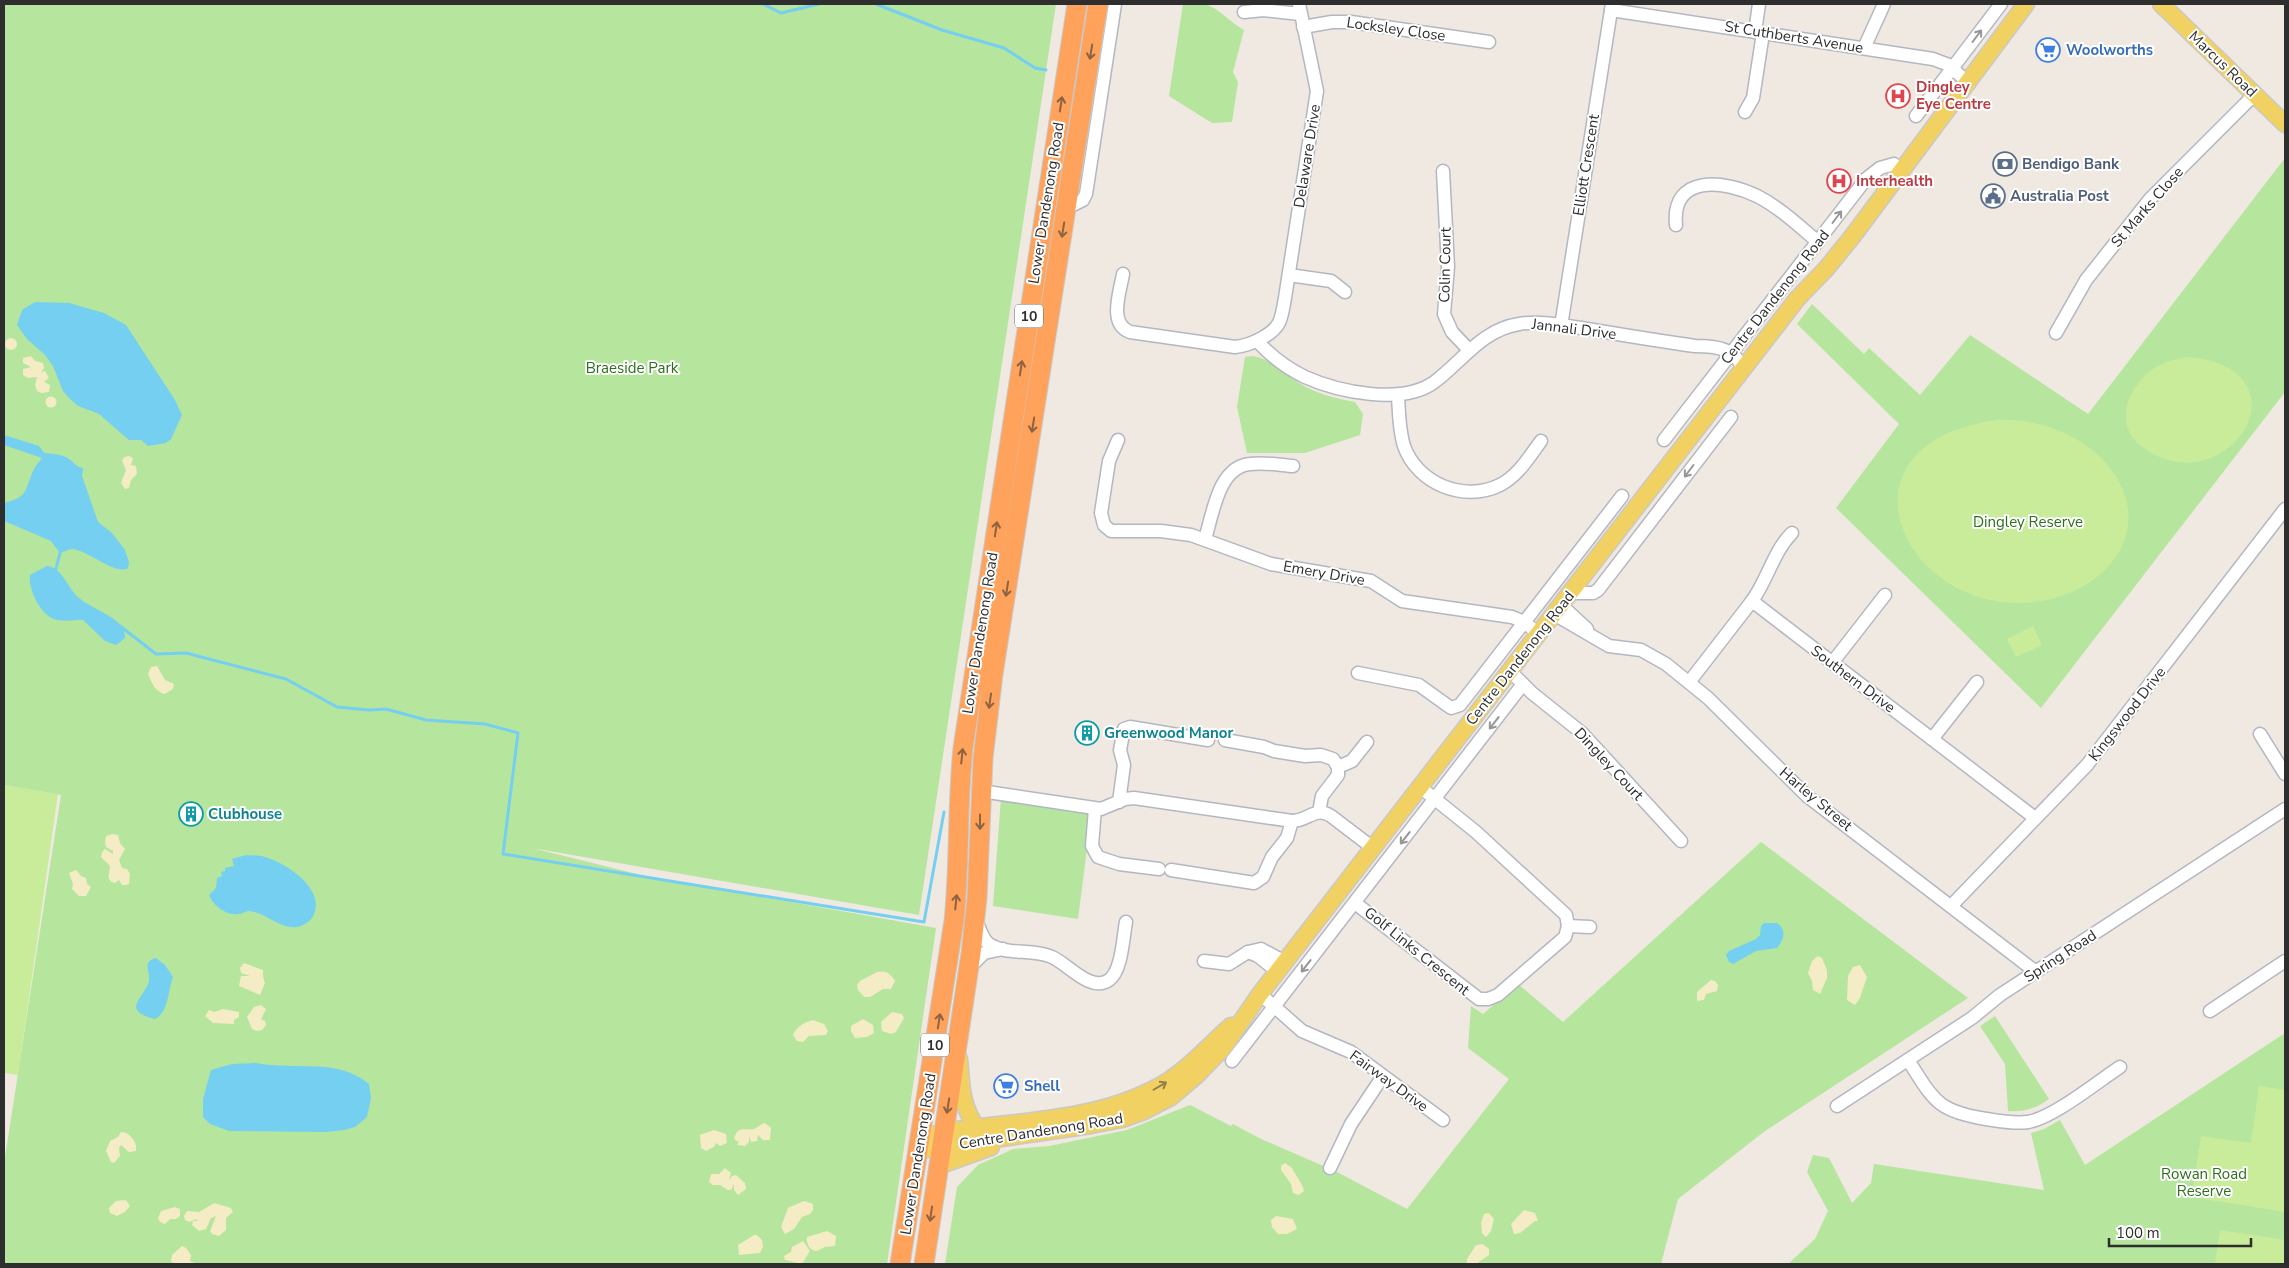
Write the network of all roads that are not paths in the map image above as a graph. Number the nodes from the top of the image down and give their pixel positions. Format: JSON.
{"nodes":[{"id":1,"x":1077,"y":4,"type":"edge"},
{"id":2,"x":1098,"y":4,"type":"edge"},
{"id":3,"x":1115,"y":4,"type":"edge"},
{"id":4,"x":1759,"y":4,"type":"edge"},
{"id":5,"x":1884,"y":4,"type":"edge"},
{"id":6,"x":2001,"y":4,"type":"edge"},
{"id":7,"x":2026,"y":4,"type":"edge"},
{"id":8,"x":2161,"y":4,"type":"edge"},
{"id":9,"x":1611,"y":7,"type":"edge"},
{"id":10,"x":1299,"y":9,"type":"edge"},
{"id":11,"x":1244,"y":12,"type":"dead end"},
{"id":12,"x":1303,"y":27,"type":"junction"},
{"id":13,"x":1759,"y":32,"type":"junction"},
{"id":14,"x":1489,"y":42,"type":"dead end"},
{"id":15,"x":1864,"y":48,"type":"junction"},
{"id":16,"x":1962,"y":76,"type":"junction"},
{"id":17,"x":2255,"y":94,"type":"junction"},
{"id":18,"x":1745,"y":112,"type":"dead end"},
{"id":19,"x":1916,"y":116,"type":"dead end"},
{"id":20,"x":2285,"y":124,"type":"edge"},
{"id":21,"x":1894,"y":164,"type":"junction"},
{"id":22,"x":1443,"y":171,"type":"dead end"},
{"id":23,"x":1067,"y":208,"type":"junction"},
{"id":24,"x":1676,"y":226,"type":"dead end"},
{"id":25,"x":1818,"y":242,"type":"junction"},
{"id":26,"x":1123,"y":274,"type":"dead end"},
{"id":27,"x":1289,"y":275,"type":"junction"},
{"id":28,"x":1345,"y":292,"type":"dead end"},
{"id":29,"x":1797,"y":299,"type":"junction"},
{"id":30,"x":1561,"y":326,"type":"junction"},
{"id":31,"x":2056,"y":333,"type":"dead end"},
{"id":32,"x":1261,"y":339,"type":"junction"},
{"id":33,"x":1469,"y":350,"type":"junction"},
{"id":34,"x":1729,"y":357,"type":"junction"},
{"id":35,"x":1743,"y":370,"type":"junction"},
{"id":36,"x":1398,"y":396,"type":"junction"},
{"id":37,"x":1731,"y":417,"type":"dead end"},
{"id":38,"x":1704,"y":420,"type":"junction"},
{"id":39,"x":1719,"y":432,"type":"junction"},
{"id":40,"x":1118,"y":440,"type":"dead end"},
{"id":41,"x":1664,"y":440,"type":"dead end"},
{"id":42,"x":1541,"y":441,"type":"dead end"},
{"id":43,"x":1293,"y":466,"type":"dead end"},
{"id":44,"x":1622,"y":496,"type":"dead end"},
{"id":45,"x":2285,"y":509,"type":"edge"},
{"id":46,"x":1792,"y":533,"type":"dead end"},
{"id":47,"x":1205,"y":539,"type":"junction"},
{"id":48,"x":1885,"y":595,"type":"dead end"},
{"id":49,"x":1752,"y":601,"type":"junction"},
{"id":50,"x":1562,"y":604,"type":"junction"},
{"id":51,"x":1524,"y":622,"type":"junction"},
{"id":52,"x":1539,"y":634,"type":"junction"},
{"id":53,"x":1832,"y":663,"type":"junction"},
{"id":54,"x":1358,"y":672,"type":"dead end"},
{"id":55,"x":1506,"y":676,"type":"junction"},
{"id":56,"x":1690,"y":682,"type":"junction"},
{"id":57,"x":1977,"y":682,"type":"dead end"},
{"id":58,"x":1525,"y":689,"type":"junction"},
{"id":59,"x":2260,"y":734,"type":"dead end"},
{"id":60,"x":1932,"y":739,"type":"junction"},
{"id":61,"x":1208,"y":740,"type":"dead end"},
{"id":62,"x":1226,"y":740,"type":"dead end"},
{"id":63,"x":1367,"y":742,"type":"dead end"},
{"id":64,"x":1338,"y":767,"type":"junction"},
{"id":65,"x":2285,"y":774,"type":"edge"},
{"id":66,"x":1420,"y":787,"type":"junction"},
{"id":67,"x":981,"y":790,"type":"junction"},
{"id":68,"x":1435,"y":799,"type":"junction"},
{"id":69,"x":1119,"y":802,"type":"junction"},
{"id":70,"x":1096,"y":809,"type":"junction"},
{"id":71,"x":2285,"y":809,"type":"edge"},
{"id":72,"x":1319,"y":812,"type":"junction"},
{"id":73,"x":2035,"y":818,"type":"junction"},
{"id":74,"x":1292,"y":821,"type":"junction"},
{"id":75,"x":1681,"y":841,"type":"dead end"},
{"id":76,"x":1373,"y":848,"type":"junction"},
{"id":77,"x":1355,"y":902,"type":"junction"},
{"id":78,"x":1952,"y":905,"type":"junction"},
{"id":79,"x":975,"y":918,"type":"junction"},
{"id":80,"x":1126,"y":922,"type":"dead end"},
{"id":81,"x":1568,"y":926,"type":"junction"},
{"id":82,"x":1590,"y":927,"type":"dead end"},
{"id":83,"x":1003,"y":949,"type":"junction"},
{"id":84,"x":1204,"y":961,"type":"dead end"},
{"id":85,"x":2285,"y":961,"type":"edge"},
{"id":86,"x":970,"y":967,"type":"junction"},
{"id":87,"x":1282,"y":967,"type":"junction"},
{"id":88,"x":2036,"y":972,"type":"junction"},
{"id":89,"x":1260,"y":994,"type":"junction"},
{"id":90,"x":1274,"y":1007,"type":"junction"},
{"id":91,"x":2210,"y":1011,"type":"dead end"},
{"id":92,"x":1243,"y":1017,"type":"junction"},
{"id":93,"x":958,"y":1045,"type":"junction"},
{"id":94,"x":1908,"y":1060,"type":"junction"},
{"id":95,"x":1232,"y":1061,"type":"dead end"},
{"id":96,"x":2120,"y":1067,"type":"dead end"},
{"id":97,"x":1383,"y":1076,"type":"junction"},
{"id":98,"x":1837,"y":1106,"type":"dead end"},
{"id":99,"x":1443,"y":1120,"type":"dead end"},
{"id":100,"x":976,"y":1127,"type":"junction"},
{"id":101,"x":1019,"y":1136,"type":"junction"},
{"id":102,"x":942,"y":1139,"type":"junction"},
{"id":103,"x":920,"y":1144,"type":"junction"},
{"id":104,"x":938,"y":1166,"type":"junction"},
{"id":105,"x":1330,"y":1168,"type":"dead end"},
{"id":106,"x":900,"y":1264,"type":"edge"},
{"id":107,"x":924,"y":1264,"type":"edge"}],
"edges":[{"from":103,"to":1,"type":"highway","name":"Lower Dandenong Road","number":"10","one_way":true},
{"from":2,"to":23,"type":"highway","name":"Lower Dandenong Road","number":"10","one_way":true},
{"from":3,"to":23,"type":"street"},
{"from":4,"to":13,"type":"street"},
{"from":5,"to":15,"type":"street"},
{"from":16,"to":6,"type":"street","name":"Centre Dandenong Road","one_way":true},
{"from":7,"to":16,"type":"main road","name":"Centre Dandenong Road"},
{"from":8,"to":17,"type":"main road","name":"Marcus Road"},
{"from":9,"to":13,"type":"street","name":"St Cuthberts Avenue"},
{"from":9,"to":30,"type":"street","name":"Elliott Crescent"},
{"from":10,"to":11,"type":"street"},
{"from":10,"to":12,"type":"street","name":"Delaware Drive"},
{"from":12,"to":14,"type":"street","name":"Locksley Close"},
{"from":12,"to":27,"type":"street","name":"Delaware Drive"},
{"from":13,"to":15,"type":"street","name":"St Cuthberts Avenue"},
{"from":13,"to":18,"type":"street"},
{"from":15,"to":16,"type":"street","name":"St Cuthberts Avenue"},
{"from":16,"to":19,"type":"street","name":"Centre Dandenong Road"},
{"from":16,"to":21,"type":"main road","name":"Centre Dandenong Road"},
{"from":16,"to":29,"type":"main road","name":"Centre Dandenong Road"},
{"from":17,"to":20,"type":"main road","name":"Marcus Road"},
{"from":17,"to":31,"type":"street","name":"St Marks Close"},
{"from":25,"to":21,"type":"street","name":"Centre Dandenong Road","one_way":true},
{"from":21,"to":29,"type":"main road","name":"Centre Dandenong Road"},
{"from":22,"to":33,"type":"street","name":"Colin Court"},
{"from":23,"to":67,"type":"highway","name":"Lower Dandenong Road","number":"10","one_way":true},
{"from":24,"to":25,"type":"street"},
{"from":25,"to":34,"type":"street","name":"Centre Dandenong Road"},
{"from":26,"to":32,"type":"street"},
{"from":27,"to":28,"type":"street"},
{"from":27,"to":32,"type":"street","name":"Delaware Drive"},
{"from":29,"to":35,"type":"main road","name":"Centre Dandenong Road"},
{"from":30,"to":33,"type":"street","name":"Jannali Drive"},
{"from":30,"to":34,"type":"street","name":"Jannali Drive"},
{"from":32,"to":36,"type":"street","name":"Jannali Drive"},
{"from":33,"to":36,"type":"street","name":"Jannali Drive"},
{"from":34,"to":35,"type":"street"},
{"from":34,"to":41,"type":"street","name":"Centre Dandenong Road"},
{"from":35,"to":38,"type":"main road","name":"Centre Dandenong Road"},
{"from":36,"to":42,"type":"street"},
{"from":37,"to":39,"type":"street"},
{"from":38,"to":39,"type":"street"},
{"from":38,"to":50,"type":"main road","name":"Centre Dandenong Road"},
{"from":39,"to":50,"type":"street","one_way":true},
{"from":40,"to":47,"type":"street","name":"Emery Drive"},
{"from":43,"to":47,"type":"street"},
{"from":44,"to":51,"type":"street","name":"Centre Dandenong Road"},
{"from":45,"to":73,"type":"street","name":"Kingswood Drive"},
{"from":46,"to":49,"type":"street"},
{"from":47,"to":51,"type":"street","name":"Emery Drive"},
{"from":48,"to":53,"type":"street"},
{"from":49,"to":53,"type":"street","name":"Southern Drive"},
{"from":49,"to":56,"type":"street"},
{"from":50,"to":52,"type":"main road","name":"Centre Dandenong Road"},
{"from":50,"to":56,"type":"street","name":"Harley Street"},
{"from":51,"to":52,"type":"street","name":"Emery Drive"},
{"from":51,"to":54,"type":"street","name":"Centre Dandenong Road"},
{"from":52,"to":55,"type":"main road","name":"Centre Dandenong Road"},
{"from":53,"to":60,"type":"street","name":"Southern Drive"},
{"from":55,"to":58,"type":"street","name":"Dingley Court"},
{"from":55,"to":66,"type":"main road","name":"Centre Dandenong Road"},
{"from":56,"to":78,"type":"street","name":"Harley Street"},
{"from":57,"to":60,"type":"street"},
{"from":58,"to":68,"type":"street","name":"Centre Dandenong Road","one_way":true},
{"from":58,"to":75,"type":"street","name":"Dingley Court"},
{"from":59,"to":65,"type":"street"},
{"from":60,"to":73,"type":"street","name":"Southern Drive"},
{"from":61,"to":69,"type":"street"},
{"from":62,"to":64,"type":"street"},
{"from":63,"to":64,"type":"street"},
{"from":64,"to":72,"type":"street"},
{"from":66,"to":68,"type":"street"},
{"from":66,"to":76,"type":"main road","name":"Centre Dandenong Road"},
{"from":67,"to":70,"type":"street"},
{"from":67,"to":79,"type":"highway","name":"Lower Dandenong Road","number":"10","one_way":true},
{"from":68,"to":77,"type":"street","name":"Centre Dandenong Road","one_way":true},
{"from":68,"to":81,"type":"street"},
{"from":69,"to":70,"type":"street"},
{"from":69,"to":74,"type":"street"},
{"from":70,"to":74,"type":"street"},
{"from":71,"to":88,"type":"street","name":"Spring Road"},
{"from":72,"to":74,"type":"street"},
{"from":72,"to":76,"type":"street"},
{"from":73,"to":78,"type":"street","name":"Kingswood Drive"},
{"from":76,"to":87,"type":"main road","name":"Centre Dandenong Road"},
{"from":77,"to":81,"type":"street","name":"Golf Links Crescent"},
{"from":77,"to":90,"type":"street","name":"Centre Dandenong Road","one_way":true},
{"from":78,"to":88,"type":"street","name":"Harley Street"},
{"from":79,"to":83,"type":"street"},
{"from":79,"to":86,"type":"highway","name":"Lower Dandenong Road","number":"10"},
{"from":80,"to":83,"type":"street"},
{"from":81,"to":82,"type":"street"},
{"from":83,"to":86,"type":"street"},
{"from":84,"to":87,"type":"street"},
{"from":85,"to":91,"type":"street"},
{"from":86,"to":93,"type":"highway","name":"Lower Dandenong Road","number":"10"},
{"from":87,"to":89,"type":"main road","name":"Centre Dandenong Road"},
{"from":88,"to":94,"type":"street","name":"Spring Road"},
{"from":89,"to":90,"type":"street","name":"Fairway Drive"},
{"from":89,"to":92,"type":"main road","name":"Centre Dandenong Road"},
{"from":90,"to":95,"type":"street","name":"Centre Dandenong Road"},
{"from":90,"to":97,"type":"street","name":"Fairway Drive"},
{"from":100,"to":92,"type":"main road","name":"Centre Dandenong Road","one_way":true},
{"from":92,"to":101,"type":"main road","name":"Centre Dandenong Road"},
{"from":93,"to":100,"type":"main road"},
{"from":93,"to":102,"type":"highway","name":"Lower Dandenong Road","number":"10","one_way":true},
{"from":94,"to":96,"type":"street"},
{"from":94,"to":98,"type":"street","name":"Spring Road"},
{"from":97,"to":99,"type":"street","name":"Fairway Drive"},
{"from":97,"to":105,"type":"street"},
{"from":100,"to":102,"type":"main road","name":"Centre Dandenong Road"},
{"from":101,"to":102,"type":"main road","name":"Centre Dandenong Road"},
{"from":101,"to":104,"type":"main road"},
{"from":102,"to":103,"type":"main road","name":"Centre Dandenong Road"},
{"from":102,"to":104,"type":"highway","name":"Lower Dandenong Road","number":"10"},
{"from":103,"to":106,"type":"highway","name":"Lower Dandenong Road","number":"10"},
{"from":104,"to":107,"type":"highway","name":"Lower Dandenong Road","number":"10","one_way":true}]}
